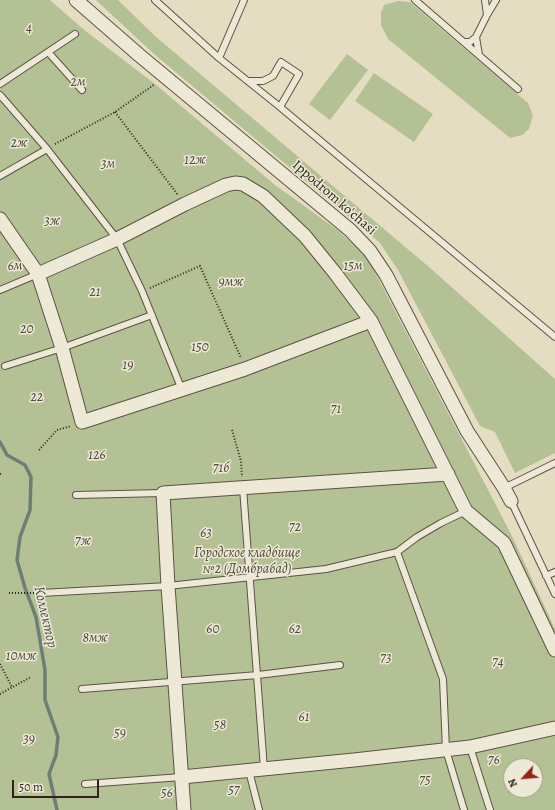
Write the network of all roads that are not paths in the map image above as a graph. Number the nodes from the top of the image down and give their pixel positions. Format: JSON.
{"nodes":[{"id":1,"x":76,"y":0,"type":"edge"},
{"id":2,"x":155,"y":0,"type":"edge"},
{"id":3,"x":244,"y":0,"type":"edge"},
{"id":4,"x":416,"y":0,"type":"edge"},
{"id":5,"x":485,"y":0,"type":"edge"},
{"id":6,"x":496,"y":0,"type":"edge"},
{"id":7,"x":487,"y":15,"type":"junction"},
{"id":8,"x":75,"y":34,"type":"dead end"},
{"id":9,"x":476,"y":37,"type":"junction"},
{"id":10,"x":464,"y":42,"type":"junction"},
{"id":11,"x":48,"y":52,"type":"junction"},
{"id":12,"x":479,"y":55,"type":"junction"},
{"id":13,"x":219,"y":58,"type":"junction"},
{"id":14,"x":248,"y":81,"type":"junction"},
{"id":15,"x":0,"y":84,"type":"edge"},
{"id":16,"x":518,"y":89,"type":"dead end"},
{"id":17,"x":82,"y":90,"type":"dead end"},
{"id":18,"x":0,"y":95,"type":"edge"},
{"id":19,"x":280,"y":107,"type":"junction"},
{"id":20,"x":47,"y":148,"type":"junction"},
{"id":21,"x":0,"y":176,"type":"edge"},
{"id":22,"x":0,"y":219,"type":"edge"},
{"id":23,"x":117,"y":238,"type":"junction"},
{"id":24,"x":38,"y":274,"type":"junction"},
{"id":25,"x":0,"y":290,"type":"edge"},
{"id":26,"x":152,"y":315,"type":"junction"},
{"id":27,"x":371,"y":321,"type":"junction"},
{"id":28,"x":555,"y":337,"type":"edge"},
{"id":29,"x":62,"y":348,"type":"junction"},
{"id":30,"x":5,"y":366,"type":"dead end"},
{"id":31,"x":182,"y":390,"type":"junction"},
{"id":32,"x":555,"y":463,"type":"edge"},
{"id":33,"x":448,"y":474,"type":"junction"},
{"id":34,"x":243,"y":488,"type":"junction"},
{"id":35,"x":504,"y":488,"type":"junction"},
{"id":36,"x":163,"y":493,"type":"junction"},
{"id":37,"x":76,"y":494,"type":"dead end"},
{"id":38,"x":511,"y":501,"type":"joint"},
{"id":39,"x":466,"y":511,"type":"junction"},
{"id":40,"x":397,"y":552,"type":"junction"},
{"id":41,"x":555,"y":572,"type":"edge"},
{"id":42,"x":546,"y":576,"type":"junction"},
{"id":43,"x":251,"y":577,"type":"junction"},
{"id":44,"x":168,"y":586,"type":"junction"},
{"id":45,"x":41,"y":593,"type":"dead end"},
{"id":46,"x":555,"y":594,"type":"edge"},
{"id":47,"x":555,"y":650,"type":"edge"},
{"id":48,"x":340,"y":665,"type":"dead end"},
{"id":49,"x":258,"y":675,"type":"junction"},
{"id":50,"x":175,"y":682,"type":"junction"},
{"id":51,"x":82,"y":689,"type":"dead end"},
{"id":52,"x":555,"y":728,"type":"edge"},
{"id":53,"x":470,"y":747,"type":"junction"},
{"id":54,"x":446,"y":750,"type":"junction"},
{"id":55,"x":264,"y":769,"type":"junction"},
{"id":56,"x":249,"y":771,"type":"junction"},
{"id":57,"x":182,"y":777,"type":"junction"},
{"id":58,"x":85,"y":784,"type":"dead end"},
{"id":59,"x":184,"y":810,"type":"edge"},
{"id":60,"x":259,"y":810,"type":"edge"},
{"id":61,"x":464,"y":810,"type":"edge"},
{"id":62,"x":490,"y":810,"type":"edge"}],
"edges":[{"from":1,"to":35,"type":"street","name":"Ippodrom ko'chasi"},
{"from":2,"to":13,"type":"lane"},
{"from":3,"to":13,"type":"lane"},
{"from":4,"to":10,"type":"lane"},
{"from":5,"to":7,"type":"lane"},
{"from":6,"to":7,"type":"lane"},
{"from":7,"to":9,"type":"lane"},
{"from":8,"to":11,"type":"lane"},
{"from":9,"to":10,"type":"lane"},
{"from":9,"to":12,"type":"lane"},
{"from":10,"to":12,"type":"lane"},
{"from":11,"to":15,"type":"lane"},
{"from":11,"to":17,"type":"lane"},
{"from":12,"to":16,"type":"lane"},
{"from":13,"to":14,"type":"lane"},
{"from":14,"to":19,"type":"lane"},
{"from":14,"to":19,"type":"lane"},
{"from":18,"to":20,"type":"lane"},
{"from":19,"to":28,"type":"lane"},
{"from":20,"to":21,"type":"lane"},
{"from":20,"to":23,"type":"lane"},
{"from":22,"to":24,"type":"street"},
{"from":23,"to":24,"type":"street"},
{"from":23,"to":26,"type":"lane"},
{"from":23,"to":27,"type":"street"},
{"from":24,"to":25,"type":"lane"},
{"from":24,"to":29,"type":"street"},
{"from":26,"to":29,"type":"lane"},
{"from":26,"to":31,"type":"lane"},
{"from":27,"to":31,"type":"street"},
{"from":27,"to":33,"type":"street"},
{"from":29,"to":30,"type":"lane"},
{"from":29,"to":31,"type":"street"},
{"from":32,"to":35,"type":"lane"},
{"from":33,"to":34,"type":"street"},
{"from":33,"to":39,"type":"street"},
{"from":34,"to":36,"type":"street"},
{"from":34,"to":43,"type":"lane"},
{"from":35,"to":38,"type":"street","name":"Ippodrom ko'chasi"},
{"from":36,"to":37,"type":"lane"},
{"from":36,"to":44,"type":"street"},
{"from":38,"to":42,"type":"lane"},
{"from":39,"to":40,"type":"lane"},
{"from":39,"to":47,"type":"street"},
{"from":40,"to":43,"type":"lane"},
{"from":40,"to":54,"type":"lane"},
{"from":41,"to":42,"type":"lane"},
{"from":42,"to":46,"type":"lane"},
{"from":43,"to":44,"type":"lane"},
{"from":43,"to":49,"type":"lane"},
{"from":44,"to":45,"type":"lane"},
{"from":44,"to":50,"type":"street"},
{"from":48,"to":49,"type":"lane"},
{"from":49,"to":50,"type":"lane"},
{"from":49,"to":55,"type":"lane"},
{"from":50,"to":51,"type":"lane"},
{"from":50,"to":57,"type":"street"},
{"from":52,"to":53,"type":"street"},
{"from":53,"to":54,"type":"street"},
{"from":53,"to":62,"type":"lane"},
{"from":54,"to":55,"type":"street"},
{"from":54,"to":61,"type":"lane"},
{"from":55,"to":56,"type":"street"},
{"from":56,"to":57,"type":"street"},
{"from":56,"to":60,"type":"lane"},
{"from":57,"to":58,"type":"lane"},
{"from":57,"to":59,"type":"street"}]}
